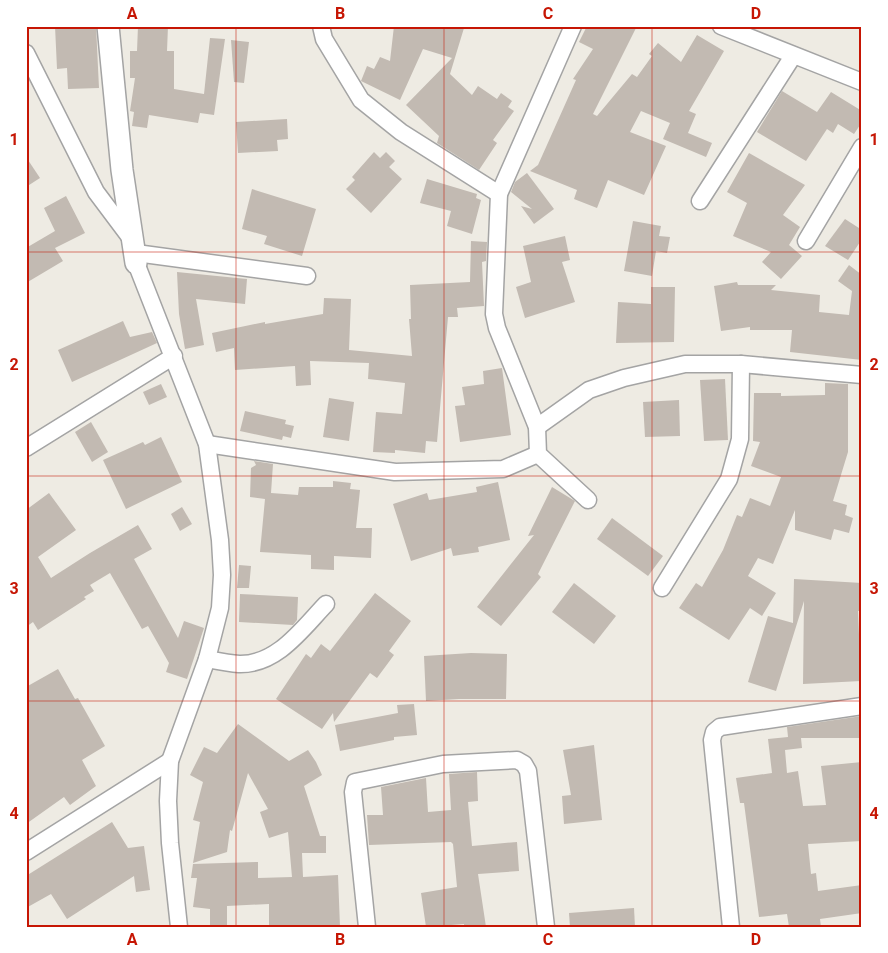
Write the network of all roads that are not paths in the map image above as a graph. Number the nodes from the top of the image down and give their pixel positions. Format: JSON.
{"nodes":[{"id":1,"x":108,"y":26,"type":"edge"},
{"id":2,"x":321,"y":26,"type":"edge"},
{"id":3,"x":573,"y":26,"type":"edge"},
{"id":4,"x":721,"y":26,"type":"edge"},
{"id":5,"x":26,"y":53,"type":"edge"},
{"id":6,"x":793,"y":56,"type":"junction"},
{"id":7,"x":862,"y":82,"type":"edge"},
{"id":8,"x":862,"y":148,"type":"edge"},
{"id":9,"x":499,"y":194,"type":"junction"},
{"id":10,"x":700,"y":201,"type":"dead end"},
{"id":11,"x":806,"y":242,"type":"dead end"},
{"id":12,"x":134,"y":252,"type":"junction"},
{"id":13,"x":307,"y":276,"type":"dead end"},
{"id":14,"x":174,"y":356,"type":"junction"},
{"id":15,"x":740,"y":364,"type":"junction"},
{"id":16,"x":862,"y":375,"type":"edge"},
{"id":17,"x":537,"y":427,"type":"junction"},
{"id":18,"x":207,"y":444,"type":"junction"},
{"id":19,"x":26,"y":448,"type":"edge"},
{"id":20,"x":538,"y":454,"type":"junction"},
{"id":21,"x":588,"y":500,"type":"dead end"},
{"id":22,"x":662,"y":588,"type":"dead end"},
{"id":23,"x":326,"y":604,"type":"dead end"},
{"id":24,"x":207,"y":659,"type":"junction"},
{"id":25,"x":862,"y":706,"type":"edge"},
{"id":26,"x":170,"y":761,"type":"junction"},
{"id":27,"x":26,"y":852,"type":"edge"},
{"id":28,"x":179,"y":927,"type":"edge"},
{"id":29,"x":367,"y":927,"type":"edge"},
{"id":30,"x":546,"y":927,"type":"edge"},
{"id":31,"x":731,"y":927,"type":"edge"}],
"edges":[{"from":1,"to":12,"type":"street"},
{"from":2,"to":9,"type":"street"},
{"from":3,"to":9,"type":"street"},
{"from":4,"to":6,"type":"street"},
{"from":5,"to":12,"type":"street"},
{"from":6,"to":7,"type":"street"},
{"from":6,"to":10,"type":"street"},
{"from":8,"to":11,"type":"street"},
{"from":9,"to":17,"type":"street"},
{"from":12,"to":13,"type":"street"},
{"from":12,"to":14,"type":"street"},
{"from":14,"to":18,"type":"street"},
{"from":14,"to":19,"type":"street"},
{"from":15,"to":16,"type":"street"},
{"from":15,"to":17,"type":"street"},
{"from":15,"to":22,"type":"street"},
{"from":17,"to":20,"type":"street"},
{"from":18,"to":20,"type":"street"},
{"from":18,"to":24,"type":"street"},
{"from":20,"to":21,"type":"street"},
{"from":23,"to":24,"type":"street"},
{"from":24,"to":26,"type":"street"},
{"from":25,"to":31,"type":"street"},
{"from":26,"to":27,"type":"street"},
{"from":26,"to":28,"type":"street"},
{"from":29,"to":30,"type":"street"}]}
